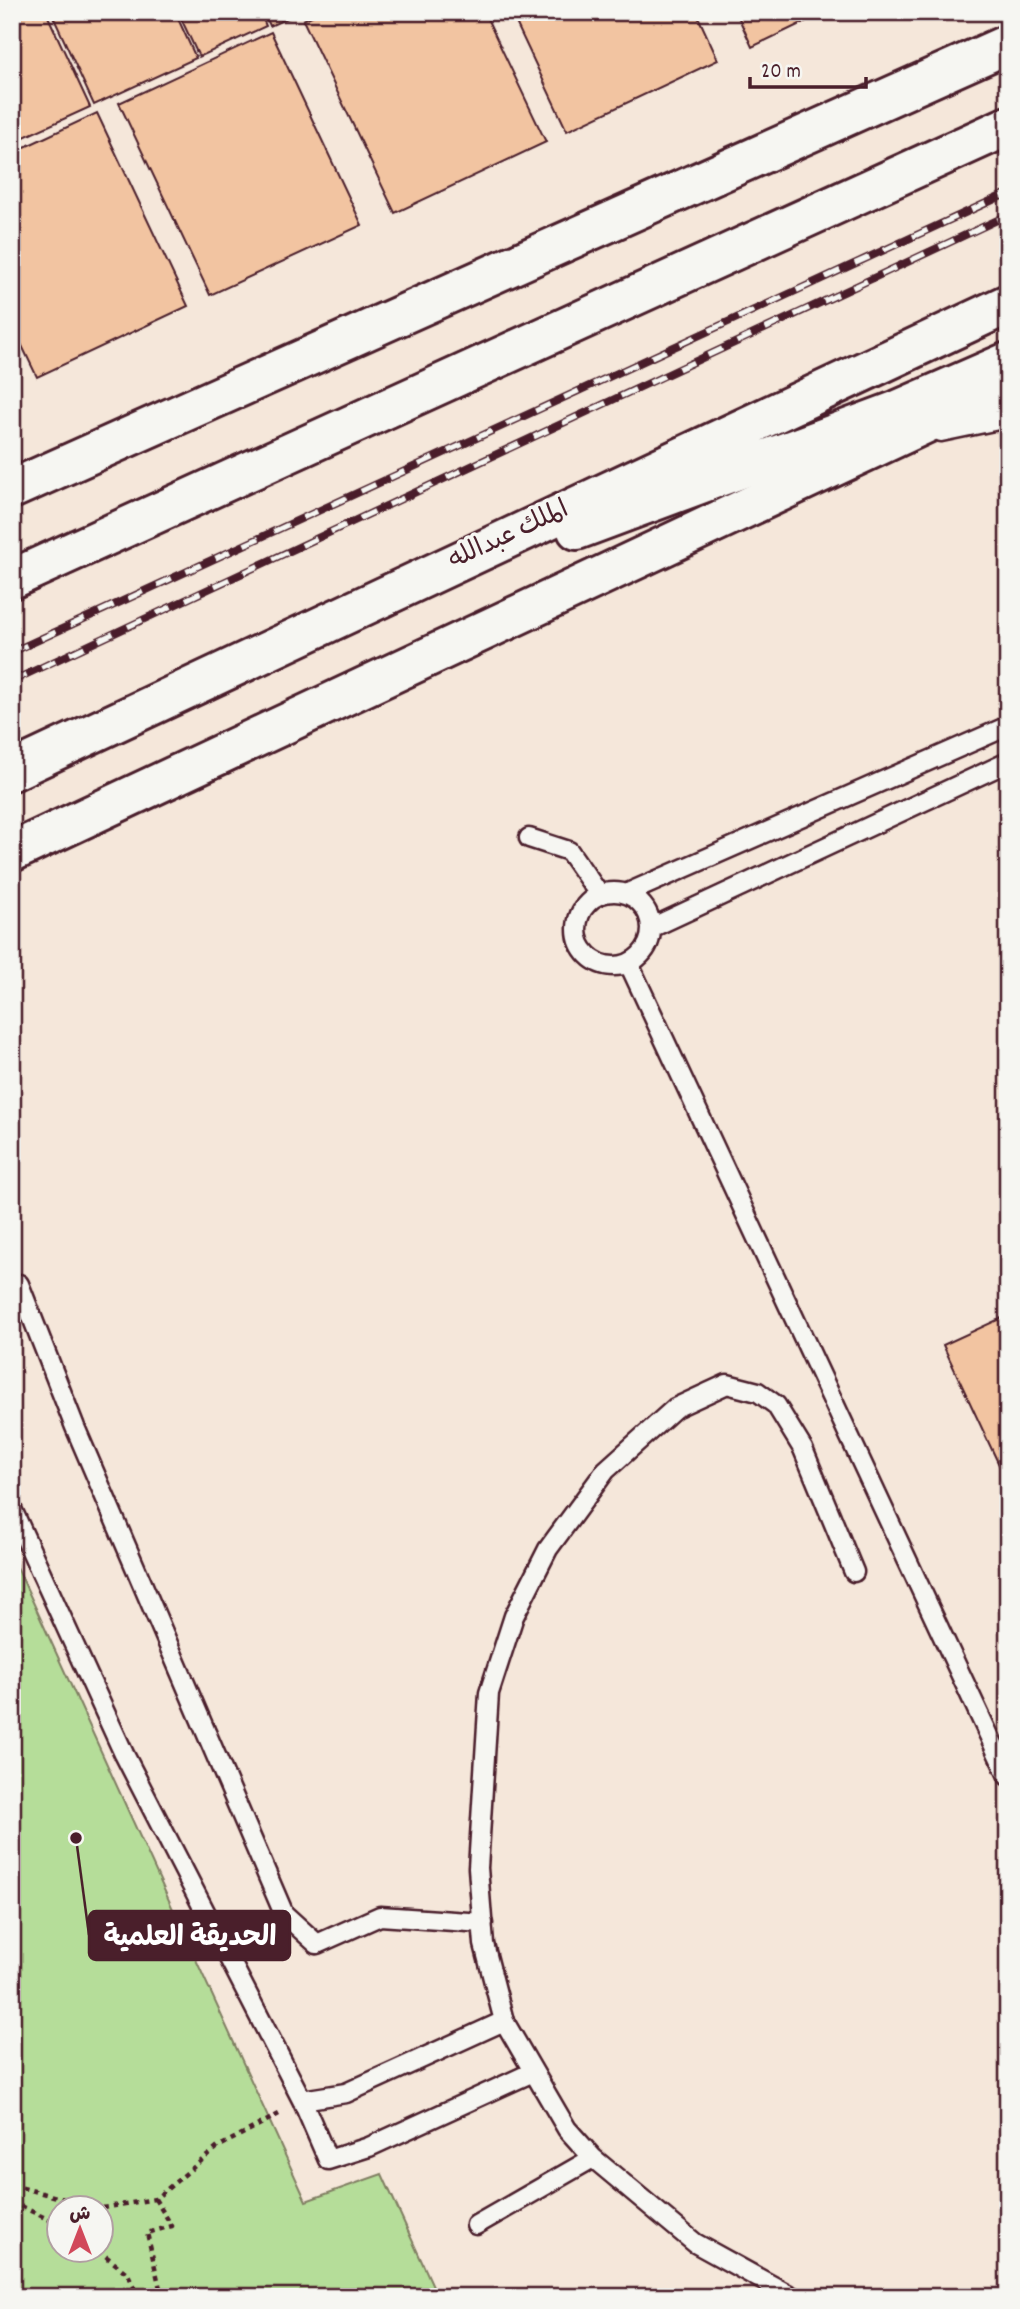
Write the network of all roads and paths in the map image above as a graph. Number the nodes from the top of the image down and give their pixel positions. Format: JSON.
{"nodes":[{"id":1,"x":1008,"y":44,"type":"edge"},
{"id":2,"x":1008,"y":126,"type":"edge"},
{"id":3,"x":1008,"y":304,"type":"edge"},
{"id":4,"x":598,"y":314,"type":"junction"},
{"id":5,"x":1008,"y":362,"type":"edge"},
{"id":6,"x":1008,"y":385,"type":"edge"},
{"id":7,"x":1008,"y":418,"type":"edge"},
{"id":8,"x":890,"y":443,"type":"junction"},
{"id":9,"x":12,"y":489,"type":"edge"},
{"id":10,"x":12,"y":556,"type":"edge"},
{"id":11,"x":12,"y":579,"type":"edge"},
{"id":12,"x":302,"y":632,"type":"junction"},
{"id":13,"x":1008,"y":726,"type":"edge"},
{"id":14,"x":1008,"y":762,"type":"edge"},
{"id":15,"x":12,"y":771,"type":"edge"},
{"id":16,"x":529,"y":838,"type":"dead end"},
{"id":17,"x":12,"y":852,"type":"edge"},
{"id":18,"x":630,"y":892,"type":"junction"},
{"id":19,"x":599,"y":894,"type":"junction"},
{"id":20,"x":651,"y":928,"type":"junction"},
{"id":21,"x":629,"y":964,"type":"junction"},
{"id":22,"x":19,"y":1284,"type":"dead end"},
{"id":23,"x":12,"y":1509,"type":"edge"},
{"id":24,"x":854,"y":1572,"type":"dead end"},
{"id":25,"x":1008,"y":1776,"type":"edge"},
{"id":26,"x":482,"y":1923,"type":"junction"},
{"id":27,"x":504,"y":2021,"type":"junction"},
{"id":28,"x":533,"y":2072,"type":"junction"},
{"id":29,"x":302,"y":2101,"type":"junction"},
{"id":30,"x":593,"y":2158,"type":"junction"},
{"id":31,"x":12,"y":2185,"type":"edge"},
{"id":32,"x":46,"y":2194,"type":"edge"},
{"id":33,"x":155,"y":2199,"type":"junction"},
{"id":34,"x":12,"y":2202,"type":"edge"},
{"id":35,"x":116,"y":2205,"type":"edge"},
{"id":36,"x":46,"y":2218,"type":"edge"},
{"id":37,"x":476,"y":2225,"type":"dead end"},
{"id":38,"x":116,"y":2264,"type":"edge"},
{"id":39,"x":139,"y":2297,"type":"edge"},
{"id":40,"x":162,"y":2297,"type":"edge"},
{"id":41,"x":793,"y":2297,"type":"edge"}],
"edges":[{"from":1,"to":9,"type":"main road"},
{"from":2,"to":4,"type":"main road"},
{"from":3,"to":12,"type":"main road","name":"الملك عبدالله"},
{"from":4,"to":10,"type":"main road"},
{"from":4,"to":11,"type":"main road"},
{"from":5,"to":12,"type":"main road"},
{"from":6,"to":8,"type":"main road"},
{"from":7,"to":8,"type":"lane"},
{"from":8,"to":17,"type":"main road"},
{"from":12,"to":15,"type":"main road","name":"الملك عبدالله"},
{"from":13,"to":18,"type":"lane"},
{"from":14,"to":20,"type":"lane"},
{"from":16,"to":19,"type":"lane"},
{"from":18,"to":19,"type":"lane"},
{"from":18,"to":20,"type":"lane"},
{"from":19,"to":21,"type":"lane"},
{"from":20,"to":21,"type":"lane"},
{"from":21,"to":25,"type":"lane"},
{"from":22,"to":26,"type":"lane"},
{"from":23,"to":29,"type":"lane"},
{"from":24,"to":26,"type":"lane"},
{"from":26,"to":27,"type":"lane"},
{"from":27,"to":28,"type":"lane"},
{"from":27,"to":29,"type":"lane"},
{"from":28,"to":29,"type":"lane"},
{"from":28,"to":30,"type":"lane"},
{"from":29,"to":33,"type":"path"},
{"from":30,"to":37,"type":"lane"},
{"from":30,"to":41,"type":"lane"},
{"from":31,"to":32,"type":"path"},
{"from":33,"to":35,"type":"path"},
{"from":33,"to":40,"type":"path"},
{"from":34,"to":36,"type":"path"},
{"from":38,"to":39,"type":"path"}]}
